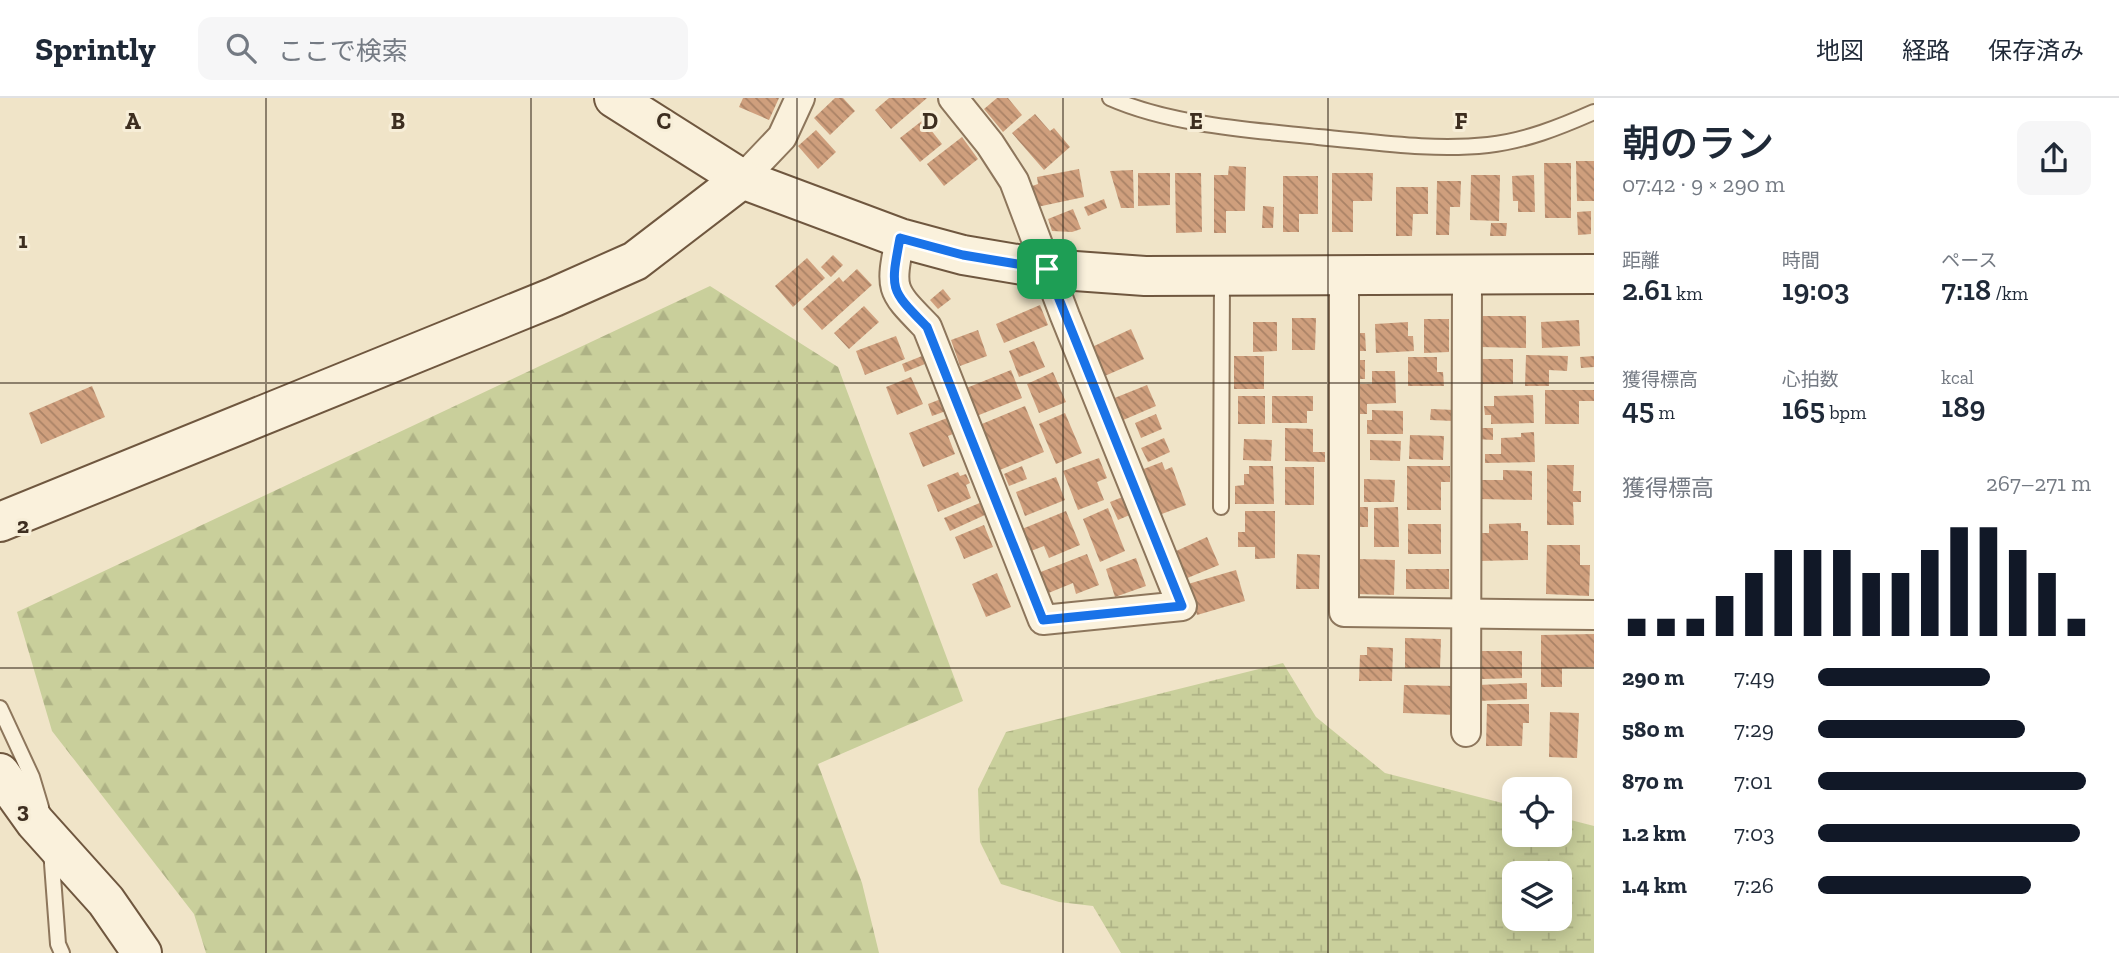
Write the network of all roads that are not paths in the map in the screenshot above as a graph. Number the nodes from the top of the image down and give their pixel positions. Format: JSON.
{"nodes":[{"id":1,"x":614,"y":98,"type":"edge"},
{"id":2,"x":800,"y":98,"type":"edge"},
{"id":3,"x":953,"y":98,"type":"edge"},
{"id":4,"x":1110,"y":98,"type":"edge"},
{"id":5,"x":1594,"y":113,"type":"edge"},
{"id":6,"x":742,"y":179,"type":"junction"},
{"id":7,"x":900,"y":238,"type":"junction"},
{"id":8,"x":1047,"y":269,"type":"junction"},
{"id":9,"x":1344,"y":274,"type":"junction"},
{"id":10,"x":1468,"y":274,"type":"junction"},
{"id":11,"x":1594,"y":274,"type":"edge"},
{"id":12,"x":1222,"y":275,"type":"junction"},
{"id":13,"x":1221,"y":507,"type":"dead end"},
{"id":14,"x":0,"y":522,"type":"edge"},
{"id":15,"x":1467,"y":614,"type":"junction"},
{"id":16,"x":1594,"y":615,"type":"edge"},
{"id":17,"x":0,"y":708,"type":"edge"},
{"id":18,"x":1466,"y":732,"type":"dead end"},
{"id":19,"x":0,"y":773,"type":"edge"},
{"id":20,"x":50,"y":839,"type":"junction"},
{"id":21,"x":59,"y":950,"type":"edge"},
{"id":22,"x":142,"y":953,"type":"edge"}],
"edges":[{"from":1,"to":6,"type":"street"},
{"from":2,"to":6,"type":"street"},
{"from":3,"to":8,"type":"street"},
{"from":4,"to":5,"type":"lane"},
{"from":6,"to":7,"type":"street"},
{"from":6,"to":14,"type":"street"},
{"from":7,"to":8,"type":"street"},
{"from":7,"to":8,"type":"street"},
{"from":8,"to":12,"type":"street"},
{"from":9,"to":10,"type":"street"},
{"from":9,"to":12,"type":"street"},
{"from":9,"to":15,"type":"street"},
{"from":10,"to":11,"type":"street"},
{"from":10,"to":15,"type":"street"},
{"from":12,"to":13,"type":"lane"},
{"from":15,"to":16,"type":"street"},
{"from":15,"to":18,"type":"street"},
{"from":17,"to":20,"type":"lane"},
{"from":19,"to":20,"type":"street"},
{"from":20,"to":21,"type":"lane"},
{"from":20,"to":22,"type":"street"}]}
